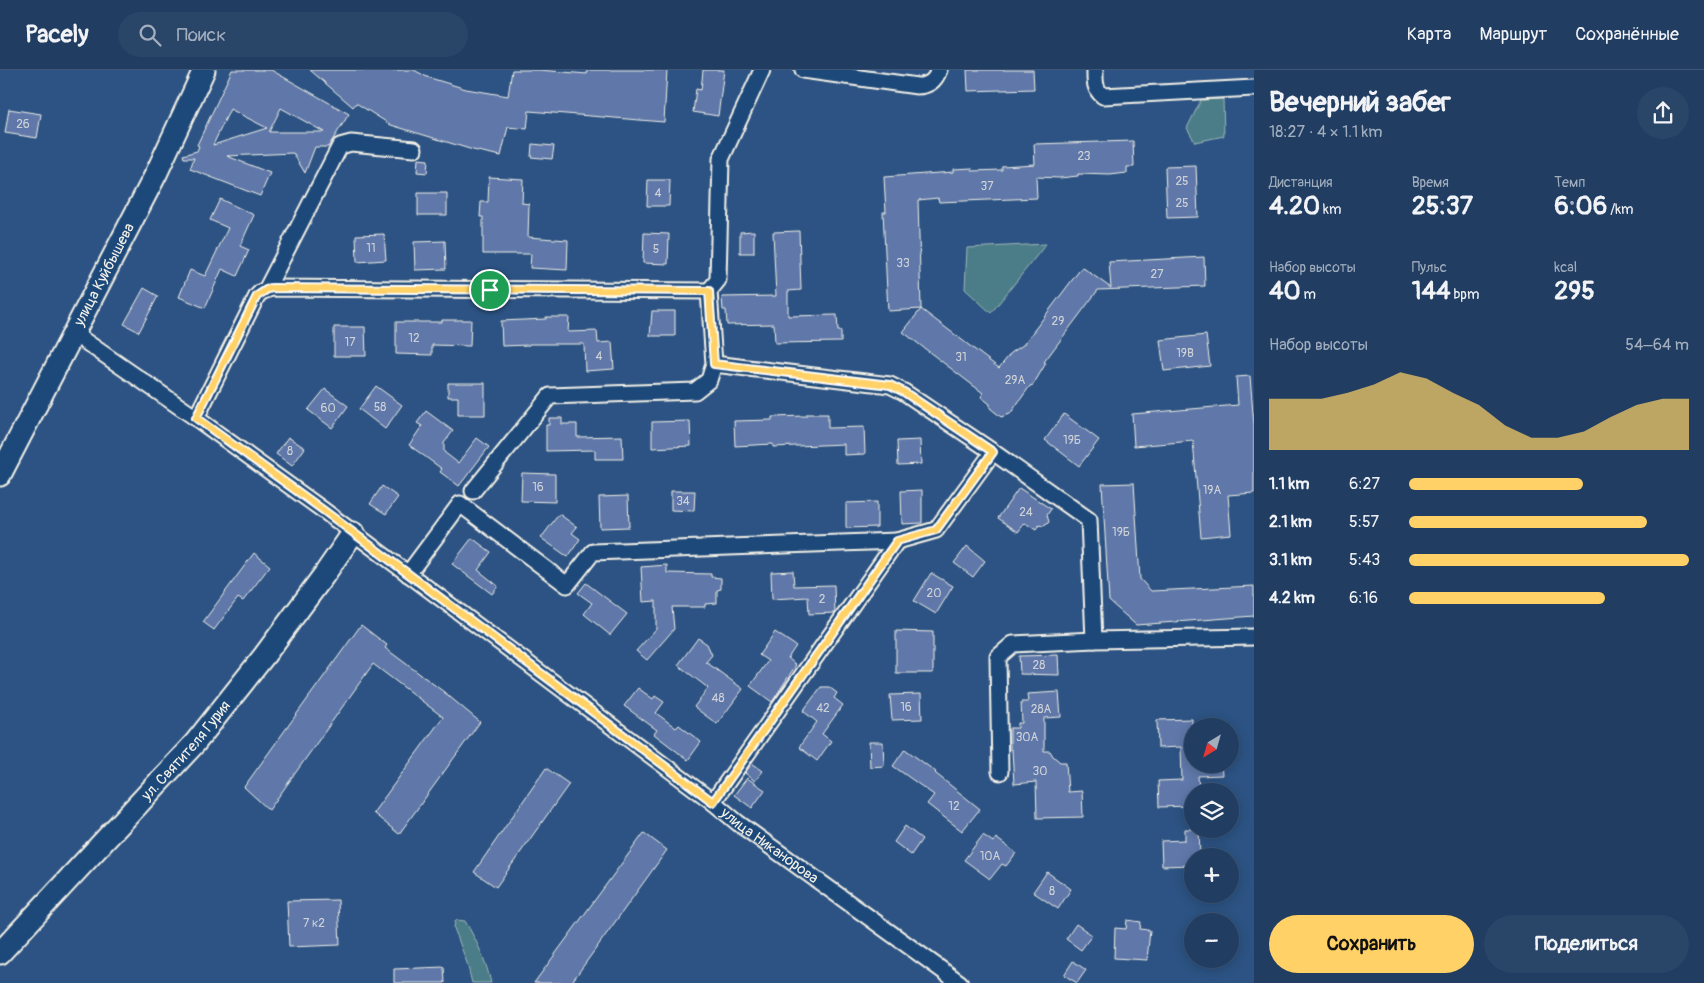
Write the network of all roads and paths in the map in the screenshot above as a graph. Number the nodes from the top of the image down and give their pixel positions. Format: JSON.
{"nodes":[{"id":1,"x":204,"y":70,"type":"edge"},
{"id":2,"x":762,"y":70,"type":"edge"},
{"id":3,"x":802,"y":70,"type":"edge"},
{"id":4,"x":939,"y":70,"type":"edge"},
{"id":5,"x":1095,"y":70,"type":"edge"},
{"id":6,"x":1254,"y":88,"type":"edge"},
{"id":7,"x":414,"y":149,"type":"dead end"},
{"id":8,"x":709,"y":291,"type":"junction"},
{"id":9,"x":261,"y":293,"type":"junction"},
{"id":10,"x":73,"y":333,"type":"junction"},
{"id":11,"x":714,"y":364,"type":"junction"},
{"id":12,"x":196,"y":418,"type":"junction"},
{"id":13,"x":993,"y":452,"type":"junction"},
{"id":14,"x":0,"y":475,"type":"edge"},
{"id":15,"x":472,"y":491,"type":"dead end"},
{"id":16,"x":353,"y":532,"type":"junction"},
{"id":17,"x":897,"y":541,"type":"junction"},
{"id":18,"x":408,"y":574,"type":"junction"},
{"id":19,"x":1254,"y":637,"type":"edge"},
{"id":20,"x":1094,"y":640,"type":"junction"},
{"id":21,"x":1000,"y":772,"type":"dead end"},
{"id":22,"x":713,"y":802,"type":"junction"},
{"id":23,"x":0,"y":953,"type":"edge"},
{"id":24,"x":960,"y":983,"type":"edge"}],
"edges":[{"from":1,"to":10,"type":"street","name":"улица Куйбышева"},
{"from":2,"to":8,"type":"street"},
{"from":3,"to":4,"type":"street"},
{"from":5,"to":6,"type":"street"},
{"from":7,"to":9,"type":"street"},
{"from":8,"to":9,"type":"street"},
{"from":8,"to":11,"type":"street"},
{"from":9,"to":12,"type":"street"},
{"from":10,"to":12,"type":"street","name":"улица Никанорова"},
{"from":10,"to":14,"type":"street","name":"улица Куйбышева"},
{"from":11,"to":13,"type":"street"},
{"from":11,"to":15,"type":"street"},
{"from":12,"to":16,"type":"street","name":"улица Никанорова"},
{"from":13,"to":17,"type":"street"},
{"from":13,"to":20,"type":"street"},
{"from":16,"to":18,"type":"street","name":"улица Никанорова"},
{"from":16,"to":23,"type":"street","name":"ул. Святителя Гурия"},
{"from":17,"to":18,"type":"street"},
{"from":17,"to":22,"type":"street"},
{"from":18,"to":22,"type":"street","name":"улица Никанорова"},
{"from":19,"to":20,"type":"street"},
{"from":20,"to":21,"type":"street"},
{"from":22,"to":24,"type":"street","name":"улица Никанорова"}]}
